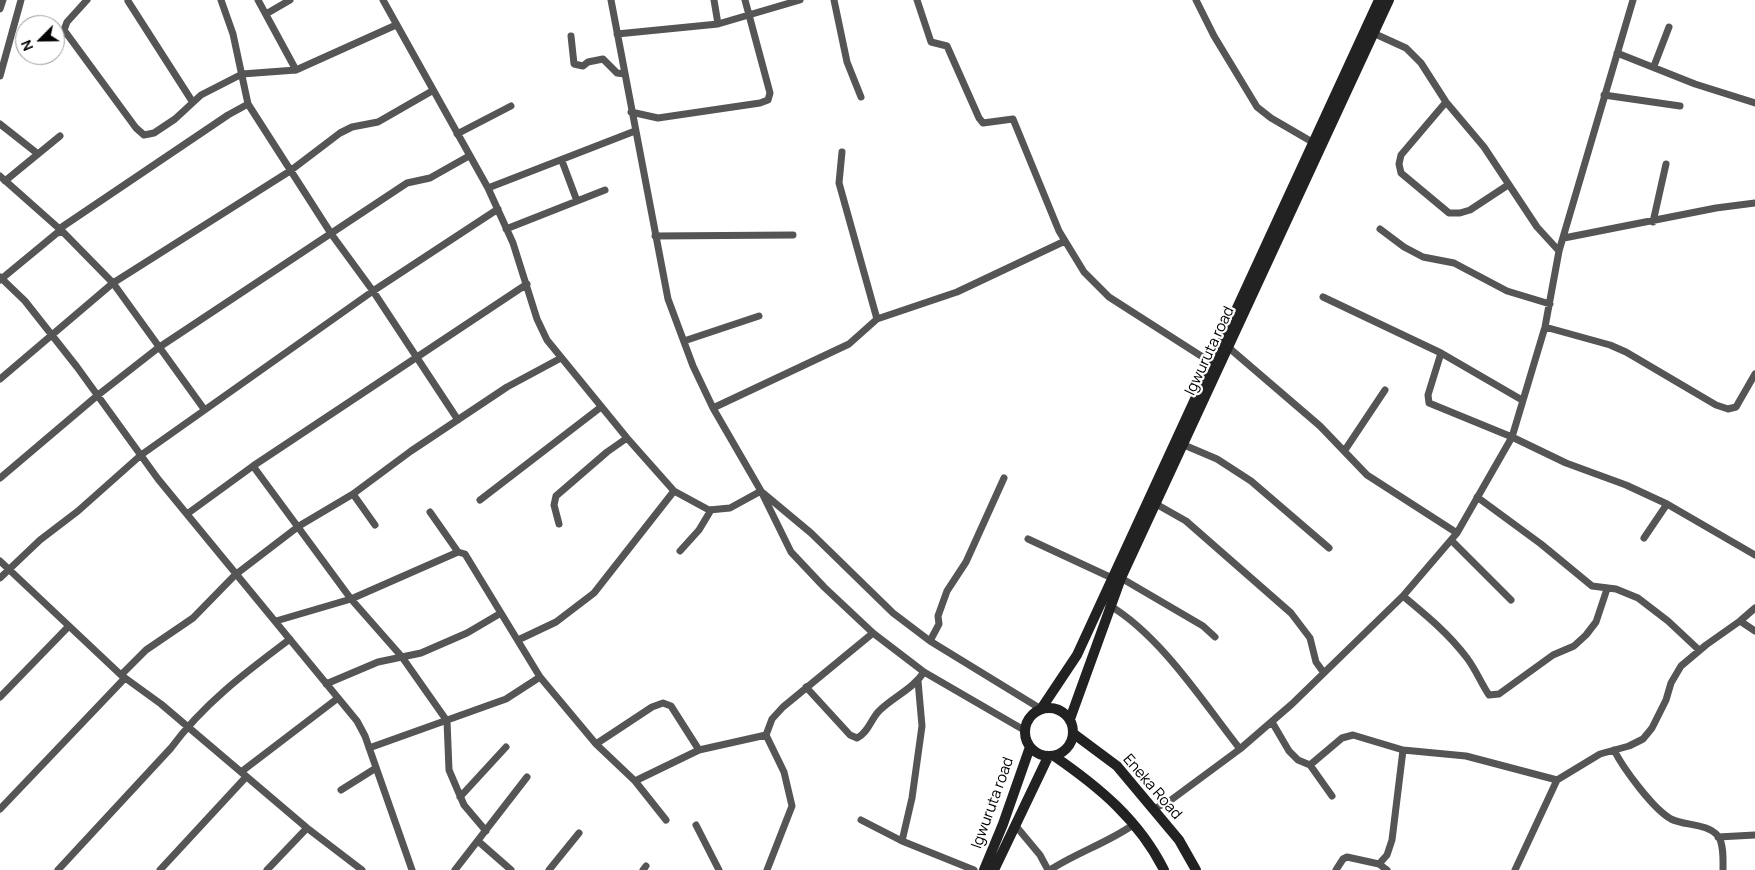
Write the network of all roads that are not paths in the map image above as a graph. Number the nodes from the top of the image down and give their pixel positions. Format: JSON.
{"nodes":[{"id":1,"x":3,"y":0,"type":"edge"},
{"id":2,"x":21,"y":0,"type":"edge"},
{"id":3,"x":87,"y":0,"type":"edge"},
{"id":4,"x":221,"y":0,"type":"edge"},
{"id":5,"x":258,"y":0,"type":"edge"},
{"id":6,"x":290,"y":0,"type":"edge"},
{"id":7,"x":382,"y":0,"type":"edge"},
{"id":8,"x":611,"y":0,"type":"edge"},
{"id":9,"x":714,"y":0,"type":"edge"},
{"id":10,"x":745,"y":0,"type":"edge"},
{"id":11,"x":800,"y":0,"type":"edge"},
{"id":12,"x":834,"y":0,"type":"edge"},
{"id":13,"x":918,"y":0,"type":"edge"},
{"id":14,"x":1196,"y":0,"type":"edge"},
{"id":15,"x":1379,"y":0,"type":"edge"},
{"id":16,"x":1388,"y":0,"type":"edge"},
{"id":17,"x":1633,"y":0,"type":"edge"},
{"id":18,"x":128,"y":2,"type":"dead end"},
{"id":19,"x":0,"y":9,"type":"edge"},
{"id":20,"x":266,"y":14,"type":"junction"},
{"id":21,"x":751,"y":16,"type":"junction"},
{"id":22,"x":718,"y":24,"type":"junction"},
{"id":23,"x":396,"y":25,"type":"junction"},
{"id":24,"x":1669,"y":26,"type":"dead end"},
{"id":25,"x":1373,"y":33,"type":"junction"},
{"id":26,"x":618,"y":34,"type":"junction"},
{"id":27,"x":571,"y":36,"type":"dead end"},
{"id":28,"x":1617,"y":53,"type":"junction"},
{"id":29,"x":1654,"y":66,"type":"junction"},
{"id":30,"x":296,"y":70,"type":"junction"},
{"id":31,"x":242,"y":74,"type":"junction"},
{"id":32,"x":624,"y":74,"type":"junction"},
{"id":33,"x":0,"y":76,"type":"edge"},
{"id":34,"x":432,"y":91,"type":"junction"},
{"id":35,"x":1604,"y":95,"type":"junction"},
{"id":36,"x":861,"y":97,"type":"dead end"},
{"id":37,"x":192,"y":101,"type":"junction"},
{"id":38,"x":1446,"y":102,"type":"junction"},
{"id":39,"x":1755,"y":103,"type":"edge"},
{"id":40,"x":248,"y":104,"type":"junction"},
{"id":41,"x":511,"y":106,"type":"dead end"},
{"id":42,"x":1680,"y":106,"type":"dead end"},
{"id":43,"x":631,"y":112,"type":"junction"},
{"id":44,"x":0,"y":124,"type":"edge"},
{"id":45,"x":635,"y":131,"type":"junction"},
{"id":46,"x":457,"y":134,"type":"junction"},
{"id":47,"x":60,"y":136,"type":"dead end"},
{"id":48,"x":1314,"y":143,"type":"junction"},
{"id":49,"x":842,"y":152,"type":"dead end"},
{"id":50,"x":38,"y":154,"type":"junction"},
{"id":51,"x":469,"y":156,"type":"junction"},
{"id":52,"x":562,"y":161,"type":"junction"},
{"id":53,"x":1666,"y":164,"type":"dead end"},
{"id":54,"x":290,"y":171,"type":"junction"},
{"id":55,"x":3,"y":179,"type":"edge"},
{"id":56,"x":1508,"y":185,"type":"junction"},
{"id":57,"x":488,"y":188,"type":"junction"},
{"id":58,"x":605,"y":190,"type":"dead end"},
{"id":59,"x":576,"y":201,"type":"junction"},
{"id":60,"x":1755,"y":203,"type":"edge"},
{"id":61,"x":498,"y":209,"type":"junction"},
{"id":62,"x":1653,"y":222,"type":"junction"},
{"id":63,"x":506,"y":228,"type":"junction"},
{"id":64,"x":1380,"y":229,"type":"dead end"},
{"id":65,"x":61,"y":230,"type":"junction"},
{"id":66,"x":330,"y":232,"type":"junction"},
{"id":67,"x":793,"y":235,"type":"dead end"},
{"id":68,"x":655,"y":236,"type":"junction"},
{"id":69,"x":1564,"y":238,"type":"junction"},
{"id":70,"x":1065,"y":241,"type":"junction"},
{"id":71,"x":1559,"y":251,"type":"junction"},
{"id":72,"x":1,"y":279,"type":"edge"},
{"id":73,"x":113,"y":284,"type":"junction"},
{"id":74,"x":527,"y":284,"type":"junction"},
{"id":75,"x":373,"y":291,"type":"junction"},
{"id":76,"x":1323,"y":297,"type":"dead end"},
{"id":77,"x":1550,"y":304,"type":"junction"},
{"id":78,"x":759,"y":316,"type":"dead end"},
{"id":79,"x":877,"y":319,"type":"junction"},
{"id":80,"x":1545,"y":327,"type":"junction"},
{"id":81,"x":52,"y":335,"type":"junction"},
{"id":82,"x":684,"y":341,"type":"junction"},
{"id":83,"x":158,"y":348,"type":"junction"},
{"id":84,"x":1228,"y":348,"type":"junction"},
{"id":85,"x":1441,"y":353,"type":"junction"},
{"id":86,"x":417,"y":356,"type":"junction"},
{"id":87,"x":561,"y":358,"type":"junction"},
{"id":88,"x":1212,"y":363,"type":"junction"},
{"id":89,"x":1755,"y":374,"type":"edge"},
{"id":90,"x":0,"y":379,"type":"edge"},
{"id":91,"x":1385,"y":390,"type":"dead end"},
{"id":92,"x":98,"y":395,"type":"junction"},
{"id":93,"x":1522,"y":400,"type":"junction"},
{"id":94,"x":601,"y":407,"type":"junction"},
{"id":95,"x":713,"y":408,"type":"junction"},
{"id":96,"x":204,"y":409,"type":"junction"},
{"id":97,"x":458,"y":420,"type":"junction"},
{"id":98,"x":1512,"y":437,"type":"junction"},
{"id":99,"x":627,"y":438,"type":"junction"},
{"id":100,"x":1184,"y":445,"type":"junction"},
{"id":101,"x":1345,"y":450,"type":"junction"},
{"id":102,"x":141,"y":455,"type":"junction"},
{"id":103,"x":253,"y":466,"type":"junction"},
{"id":104,"x":0,"y":478,"type":"edge"},
{"id":105,"x":1004,"y":478,"type":"dead end"},
{"id":106,"x":674,"y":491,"type":"junction"},
{"id":107,"x":761,"y":491,"type":"junction"},
{"id":108,"x":353,"y":494,"type":"junction"},
{"id":109,"x":1477,"y":497,"type":"junction"},
{"id":110,"x":480,"y":500,"type":"dead end"},
{"id":111,"x":1156,"y":504,"type":"junction"},
{"id":112,"x":1666,"y":504,"type":"junction"},
{"id":113,"x":711,"y":510,"type":"junction"},
{"id":114,"x":430,"y":512,"type":"dead end"},
{"id":115,"x":187,"y":514,"type":"junction"},
{"id":116,"x":559,"y":524,"type":"dead end"},
{"id":117,"x":375,"y":525,"type":"dead end"},
{"id":118,"x":299,"y":526,"type":"junction"},
{"id":119,"x":1457,"y":533,"type":"junction"},
{"id":120,"x":1644,"y":538,"type":"dead end"},
{"id":121,"x":1028,"y":539,"type":"dead end"},
{"id":122,"x":1451,"y":540,"type":"junction"},
{"id":123,"x":1329,"y":548,"type":"dead end"},
{"id":124,"x":680,"y":551,"type":"dead end"},
{"id":125,"x":458,"y":552,"type":"junction"},
{"id":126,"x":1755,"y":555,"type":"edge"},
{"id":127,"x":0,"y":561,"type":"edge"},
{"id":128,"x":8,"y":568,"type":"junction"},
{"id":129,"x":235,"y":574,"type":"junction"},
{"id":130,"x":0,"y":578,"type":"edge"},
{"id":131,"x":1116,"y":578,"type":"junction"},
{"id":132,"x":1607,"y":589,"type":"junction"},
{"id":133,"x":1403,"y":596,"type":"junction"},
{"id":134,"x":351,"y":598,"type":"junction"},
{"id":135,"x":1511,"y":600,"type":"dead end"},
{"id":136,"x":1109,"y":605,"type":"junction"},
{"id":137,"x":1755,"y":608,"type":"edge"},
{"id":138,"x":501,"y":613,"type":"junction"},
{"id":139,"x":276,"y":621,"type":"junction"},
{"id":140,"x":1740,"y":622,"type":"junction"},
{"id":141,"x":68,"y":627,"type":"junction"},
{"id":142,"x":1755,"y":631,"type":"edge"},
{"id":143,"x":873,"y":633,"type":"junction"},
{"id":144,"x":1215,"y":637,"type":"dead end"},
{"id":145,"x":290,"y":639,"type":"junction"},
{"id":146,"x":518,"y":640,"type":"junction"},
{"id":147,"x":930,"y":641,"type":"junction"},
{"id":148,"x":1699,"y":650,"type":"junction"},
{"id":149,"x":402,"y":657,"type":"junction"},
{"id":150,"x":924,"y":672,"type":"junction"},
{"id":151,"x":1324,"y":672,"type":"junction"},
{"id":152,"x":123,"y":677,"type":"junction"},
{"id":153,"x":540,"y":677,"type":"junction"},
{"id":154,"x":918,"y":681,"type":"junction"},
{"id":155,"x":326,"y":684,"type":"junction"},
{"id":156,"x":806,"y":687,"type":"junction"},
{"id":157,"x":0,"y":697,"type":"edge"},
{"id":158,"x":338,"y":698,"type":"junction"},
{"id":159,"x":1042,"y":709,"type":"junction"},
{"id":160,"x":1070,"y":719,"type":"junction"},
{"id":161,"x":447,"y":720,"type":"junction"},
{"id":162,"x":1272,"y":722,"type":"junction"},
{"id":163,"x":187,"y":726,"type":"junction"},
{"id":164,"x":1024,"y":730,"type":"junction"},
{"id":165,"x":1074,"y":734,"type":"junction"},
{"id":166,"x":766,"y":735,"type":"junction"},
{"id":167,"x":596,"y":744,"type":"junction"},
{"id":168,"x":1030,"y":746,"type":"junction"},
{"id":169,"x":506,"y":747,"type":"dead end"},
{"id":170,"x":369,"y":748,"type":"junction"},
{"id":171,"x":1240,"y":749,"type":"junction"},
{"id":172,"x":699,"y":750,"type":"junction"},
{"id":173,"x":1403,"y":750,"type":"junction"},
{"id":174,"x":1614,"y":750,"type":"junction"},
{"id":175,"x":1051,"y":756,"type":"junction"},
{"id":176,"x":1310,"y":765,"type":"junction"},
{"id":177,"x":376,"y":768,"type":"junction"},
{"id":178,"x":243,"y":774,"type":"junction"},
{"id":179,"x":528,"y":777,"type":"dead end"},
{"id":180,"x":1557,"y":780,"type":"junction"},
{"id":181,"x":635,"y":781,"type":"junction"},
{"id":182,"x":341,"y":790,"type":"dead end"},
{"id":183,"x":1332,"y":796,"type":"dead end"},
{"id":184,"x":460,"y":797,"type":"junction"},
{"id":185,"x":0,"y":809,"type":"edge"},
{"id":186,"x":1154,"y":809,"type":"junction"},
{"id":187,"x":666,"y":820,"type":"dead end"},
{"id":188,"x":862,"y":820,"type":"dead end"},
{"id":189,"x":696,"y":825,"type":"dead end"},
{"id":190,"x":1014,"y":825,"type":"junction"},
{"id":191,"x":1134,"y":825,"type":"junction"},
{"id":192,"x":307,"y":828,"type":"junction"},
{"id":193,"x":486,"y":831,"type":"junction"},
{"id":194,"x":579,"y":833,"type":"dead end"},
{"id":195,"x":1755,"y":835,"type":"edge"},
{"id":196,"x":1718,"y":836,"type":"junction"},
{"id":197,"x":478,"y":841,"type":"junction"},
{"id":198,"x":902,"y":841,"type":"junction"},
{"id":199,"x":1379,"y":864,"type":"junction"},
{"id":200,"x":58,"y":870,"type":"edge"},
{"id":201,"x":160,"y":870,"type":"edge"},
{"id":202,"x":267,"y":870,"type":"edge"},
{"id":203,"x":362,"y":870,"type":"edge"},
{"id":204,"x":412,"y":870,"type":"edge"},
{"id":205,"x":455,"y":870,"type":"edge"},
{"id":206,"x":511,"y":870,"type":"edge"},
{"id":207,"x":549,"y":870,"type":"edge"},
{"id":208,"x":719,"y":870,"type":"edge"},
{"id":209,"x":766,"y":870,"type":"edge"},
{"id":210,"x":974,"y":870,"type":"edge"},
{"id":211,"x":984,"y":870,"type":"edge"},
{"id":212,"x":994,"y":870,"type":"edge"},
{"id":213,"x":1049,"y":870,"type":"edge"},
{"id":214,"x":1164,"y":870,"type":"edge"},
{"id":215,"x":1196,"y":870,"type":"edge"},
{"id":216,"x":1336,"y":870,"type":"edge"},
{"id":217,"x":1387,"y":870,"type":"edge"},
{"id":218,"x":1515,"y":870,"type":"edge"},
{"id":219,"x":1723,"y":870,"type":"edge"}],
"edges":[{"from":1,"to":19,"type":"street"},
{"from":2,"to":33,"type":"street"},
{"from":3,"to":37,"type":"street"},
{"from":4,"to":31,"type":"street"},
{"from":5,"to":20,"type":"street"},
{"from":6,"to":20,"type":"street"},
{"from":7,"to":23,"type":"street"},
{"from":8,"to":26,"type":"street"},
{"from":9,"to":22,"type":"street"},
{"from":10,"to":21,"type":"street"},
{"from":11,"to":21,"type":"street"},
{"from":12,"to":36,"type":"street"},
{"from":13,"to":70,"type":"street"},
{"from":14,"to":48,"type":"street"},
{"from":15,"to":48,"type":"main road","name":"Igwuruta road"},
{"from":16,"to":25,"type":"main road","name":"Igwuruta road"},
{"from":17,"to":28,"type":"street"},
{"from":18,"to":37,"type":"street"},
{"from":20,"to":30,"type":"street"},
{"from":21,"to":22,"type":"street"},
{"from":21,"to":43,"type":"street"},
{"from":22,"to":26,"type":"street"},
{"from":23,"to":30,"type":"street"},
{"from":23,"to":34,"type":"street"},
{"from":24,"to":29,"type":"street"},
{"from":25,"to":38,"type":"street"},
{"from":25,"to":84,"type":"main road","name":"Igwuruta road"},
{"from":26,"to":32,"type":"street"},
{"from":27,"to":32,"type":"street"},
{"from":28,"to":29,"type":"street"},
{"from":28,"to":35,"type":"street"},
{"from":29,"to":39,"type":"street"},
{"from":30,"to":31,"type":"street"},
{"from":31,"to":37,"type":"street"},
{"from":31,"to":40,"type":"street"},
{"from":32,"to":43,"type":"street"},
{"from":34,"to":46,"type":"street"},
{"from":34,"to":54,"type":"street"},
{"from":35,"to":42,"type":"street"},
{"from":35,"to":69,"type":"street"},
{"from":38,"to":56,"type":"street"},
{"from":38,"to":56,"type":"street"},
{"from":40,"to":54,"type":"street"},
{"from":40,"to":65,"type":"street"},
{"from":41,"to":46,"type":"street"},
{"from":43,"to":45,"type":"street"},
{"from":44,"to":50,"type":"street"},
{"from":45,"to":52,"type":"street"},
{"from":45,"to":68,"type":"street"},
{"from":46,"to":51,"type":"street"},
{"from":47,"to":50,"type":"street"},
{"from":48,"to":88,"type":"main road","name":"Igwuruta road"},
{"from":49,"to":79,"type":"street"},
{"from":50,"to":55,"type":"street"},
{"from":51,"to":57,"type":"street"},
{"from":51,"to":66,"type":"street"},
{"from":52,"to":57,"type":"street"},
{"from":52,"to":59,"type":"street"},
{"from":53,"to":62,"type":"street"},
{"from":54,"to":66,"type":"street"},
{"from":54,"to":73,"type":"street"},
{"from":55,"to":65,"type":"street"},
{"from":56,"to":71,"type":"street"},
{"from":57,"to":61,"type":"street"},
{"from":58,"to":59,"type":"street"},
{"from":59,"to":63,"type":"street"},
{"from":60,"to":62,"type":"street"},
{"from":61,"to":63,"type":"street"},
{"from":61,"to":75,"type":"street"},
{"from":62,"to":69,"type":"street"},
{"from":63,"to":74,"type":"street"},
{"from":64,"to":77,"type":"street"},
{"from":65,"to":72,"type":"street"},
{"from":65,"to":73,"type":"street"},
{"from":66,"to":75,"type":"street"},
{"from":66,"to":83,"type":"street"},
{"from":67,"to":68,"type":"street"},
{"from":68,"to":82,"type":"street"},
{"from":69,"to":71,"type":"street"},
{"from":70,"to":79,"type":"street"},
{"from":70,"to":88,"type":"street"},
{"from":71,"to":77,"type":"street"},
{"from":72,"to":81,"type":"street"},
{"from":73,"to":81,"type":"street"},
{"from":73,"to":83,"type":"street"},
{"from":74,"to":86,"type":"street"},
{"from":74,"to":87,"type":"street"},
{"from":75,"to":86,"type":"street"},
{"from":75,"to":96,"type":"street"},
{"from":76,"to":85,"type":"street"},
{"from":77,"to":80,"type":"street"},
{"from":78,"to":82,"type":"street"},
{"from":79,"to":95,"type":"street"},
{"from":80,"to":89,"type":"street"},
{"from":80,"to":93,"type":"street"},
{"from":81,"to":90,"type":"street"},
{"from":81,"to":92,"type":"street"},
{"from":82,"to":95,"type":"street"},
{"from":83,"to":92,"type":"street"},
{"from":83,"to":96,"type":"street"},
{"from":84,"to":100,"type":"main road","name":"Igwuruta road"},
{"from":84,"to":101,"type":"street"},
{"from":85,"to":93,"type":"street"},
{"from":85,"to":98,"type":"street"},
{"from":86,"to":97,"type":"street"},
{"from":86,"to":103,"type":"street"},
{"from":87,"to":94,"type":"street"},
{"from":87,"to":97,"type":"street"},
{"from":88,"to":131,"type":"main road","name":"Igwuruta road"},
{"from":91,"to":101,"type":"street"},
{"from":92,"to":102,"type":"street"},
{"from":92,"to":104,"type":"street"},
{"from":93,"to":98,"type":"street"},
{"from":94,"to":99,"type":"street"},
{"from":94,"to":110,"type":"street"},
{"from":95,"to":107,"type":"street"},
{"from":96,"to":102,"type":"street"},
{"from":97,"to":108,"type":"street"},
{"from":98,"to":109,"type":"street"},
{"from":98,"to":112,"type":"street"},
{"from":99,"to":106,"type":"street"},
{"from":99,"to":116,"type":"street"},
{"from":100,"to":111,"type":"main road","name":"Igwuruta road"},
{"from":100,"to":123,"type":"street"},
{"from":101,"to":119,"type":"street"},
{"from":102,"to":115,"type":"street"},
{"from":102,"to":128,"type":"street"},
{"from":103,"to":115,"type":"street"},
{"from":103,"to":118,"type":"street"},
{"from":105,"to":147,"type":"street"},
{"from":106,"to":113,"type":"street"},
{"from":106,"to":146,"type":"street"},
{"from":107,"to":113,"type":"street"},
{"from":107,"to":143,"type":"street"},
{"from":107,"to":147,"type":"street"},
{"from":108,"to":117,"type":"street"},
{"from":108,"to":118,"type":"street"},
{"from":109,"to":119,"type":"street"},
{"from":109,"to":132,"type":"street"},
{"from":111,"to":131,"type":"main road","name":"Igwuruta road"},
{"from":111,"to":151,"type":"street"},
{"from":112,"to":120,"type":"street"},
{"from":112,"to":126,"type":"street"},
{"from":113,"to":124,"type":"street"},
{"from":114,"to":125,"type":"street"},
{"from":115,"to":129,"type":"street"},
{"from":118,"to":129,"type":"street"},
{"from":118,"to":134,"type":"street"},
{"from":119,"to":122,"type":"street"},
{"from":121,"to":131,"type":"street"},
{"from":122,"to":133,"type":"street"},
{"from":122,"to":135,"type":"street"},
{"from":125,"to":134,"type":"street"},
{"from":125,"to":138,"type":"street"},
{"from":127,"to":128,"type":"street"},
{"from":128,"to":130,"type":"street"},
{"from":128,"to":141,"type":"street"},
{"from":129,"to":139,"type":"street"},
{"from":129,"to":152,"type":"street"},
{"from":131,"to":136,"type":"main road","name":"Igwuruta road"},
{"from":131,"to":144,"type":"street"},
{"from":131,"to":159,"type":"main road","name":"Igwuruta road"},
{"from":132,"to":133,"type":"street"},
{"from":132,"to":148,"type":"street"},
{"from":133,"to":151,"type":"street"},
{"from":134,"to":139,"type":"street"},
{"from":134,"to":149,"type":"street"},
{"from":136,"to":160,"type":"main road","name":"Igwuruta road"},
{"from":136,"to":171,"type":"street"},
{"from":137,"to":140,"type":"street"},
{"from":138,"to":146,"type":"street"},
{"from":138,"to":149,"type":"street"},
{"from":139,"to":145,"type":"street"},
{"from":140,"to":142,"type":"street"},
{"from":140,"to":148,"type":"street"},
{"from":141,"to":152,"type":"street"},
{"from":141,"to":157,"type":"street"},
{"from":143,"to":150,"type":"street"},
{"from":143,"to":156,"type":"street"},
{"from":145,"to":155,"type":"street"},
{"from":145,"to":163,"type":"street"},
{"from":146,"to":153,"type":"street"},
{"from":147,"to":159,"type":"street"},
{"from":148,"to":174,"type":"street"},
{"from":149,"to":155,"type":"street"},
{"from":149,"to":161,"type":"street"},
{"from":150,"to":154,"type":"street"},
{"from":150,"to":164,"type":"street"},
{"from":151,"to":162,"type":"street"},
{"from":152,"to":163,"type":"street"},
{"from":152,"to":185,"type":"street"},
{"from":153,"to":161,"type":"street"},
{"from":153,"to":167,"type":"street"},
{"from":154,"to":156,"type":"street"},
{"from":154,"to":198,"type":"street"},
{"from":155,"to":158,"type":"street"},
{"from":156,"to":166,"type":"street"},
{"from":158,"to":170,"type":"street"},
{"from":158,"to":178,"type":"street"},
{"from":159,"to":160,"type":"main road"},
{"from":159,"to":164,"type":"main road"},
{"from":160,"to":165,"type":"main road"},
{"from":161,"to":170,"type":"street"},
{"from":161,"to":184,"type":"street"},
{"from":162,"to":171,"type":"street"},
{"from":162,"to":176,"type":"street"},
{"from":163,"to":178,"type":"street"},
{"from":163,"to":200,"type":"street"},
{"from":164,"to":168,"type":"main road"},
{"from":165,"to":175,"type":"main road"},
{"from":165,"to":186,"type":"main road","name":"Eneka Road"},
{"from":166,"to":172,"type":"street"},
{"from":166,"to":209,"type":"street"},
{"from":167,"to":172,"type":"street"},
{"from":167,"to":181,"type":"street"},
{"from":168,"to":175,"type":"main road"},
{"from":168,"to":211,"type":"main road","name":"Igwuruta road"},
{"from":169,"to":184,"type":"street"},
{"from":170,"to":177,"type":"street"},
{"from":171,"to":186,"type":"street"},
{"from":172,"to":181,"type":"street"},
{"from":173,"to":176,"type":"street"},
{"from":173,"to":180,"type":"street"},
{"from":173,"to":199,"type":"street"},
{"from":174,"to":180,"type":"street"},
{"from":174,"to":196,"type":"street"},
{"from":175,"to":190,"type":"main road","name":"Igwuruta road"},
{"from":175,"to":191,"type":"main road"},
{"from":176,"to":183,"type":"street"},
{"from":177,"to":182,"type":"street"},
{"from":177,"to":204,"type":"street"},
{"from":178,"to":192,"type":"street"},
{"from":178,"to":201,"type":"street"},
{"from":179,"to":193,"type":"street"},
{"from":180,"to":218,"type":"street"},
{"from":181,"to":187,"type":"street"},
{"from":184,"to":193,"type":"street"},
{"from":186,"to":215,"type":"main road","name":"Eneka Road"},
{"from":188,"to":198,"type":"street"},
{"from":189,"to":208,"type":"street"},
{"from":190,"to":212,"type":"main road","name":"Igwuruta road"},
{"from":190,"to":213,"type":"street"},
{"from":191,"to":213,"type":"street"},
{"from":191,"to":214,"type":"main road"},
{"from":192,"to":202,"type":"street"},
{"from":192,"to":203,"type":"street"},
{"from":193,"to":197,"type":"street"},
{"from":194,"to":207,"type":"street"},
{"from":195,"to":196,"type":"street"},
{"from":196,"to":219,"type":"street"},
{"from":197,"to":205,"type":"street"},
{"from":197,"to":206,"type":"street"},
{"from":198,"to":210,"type":"street"},
{"from":199,"to":216,"type":"street"},
{"from":199,"to":217,"type":"street"}]}
